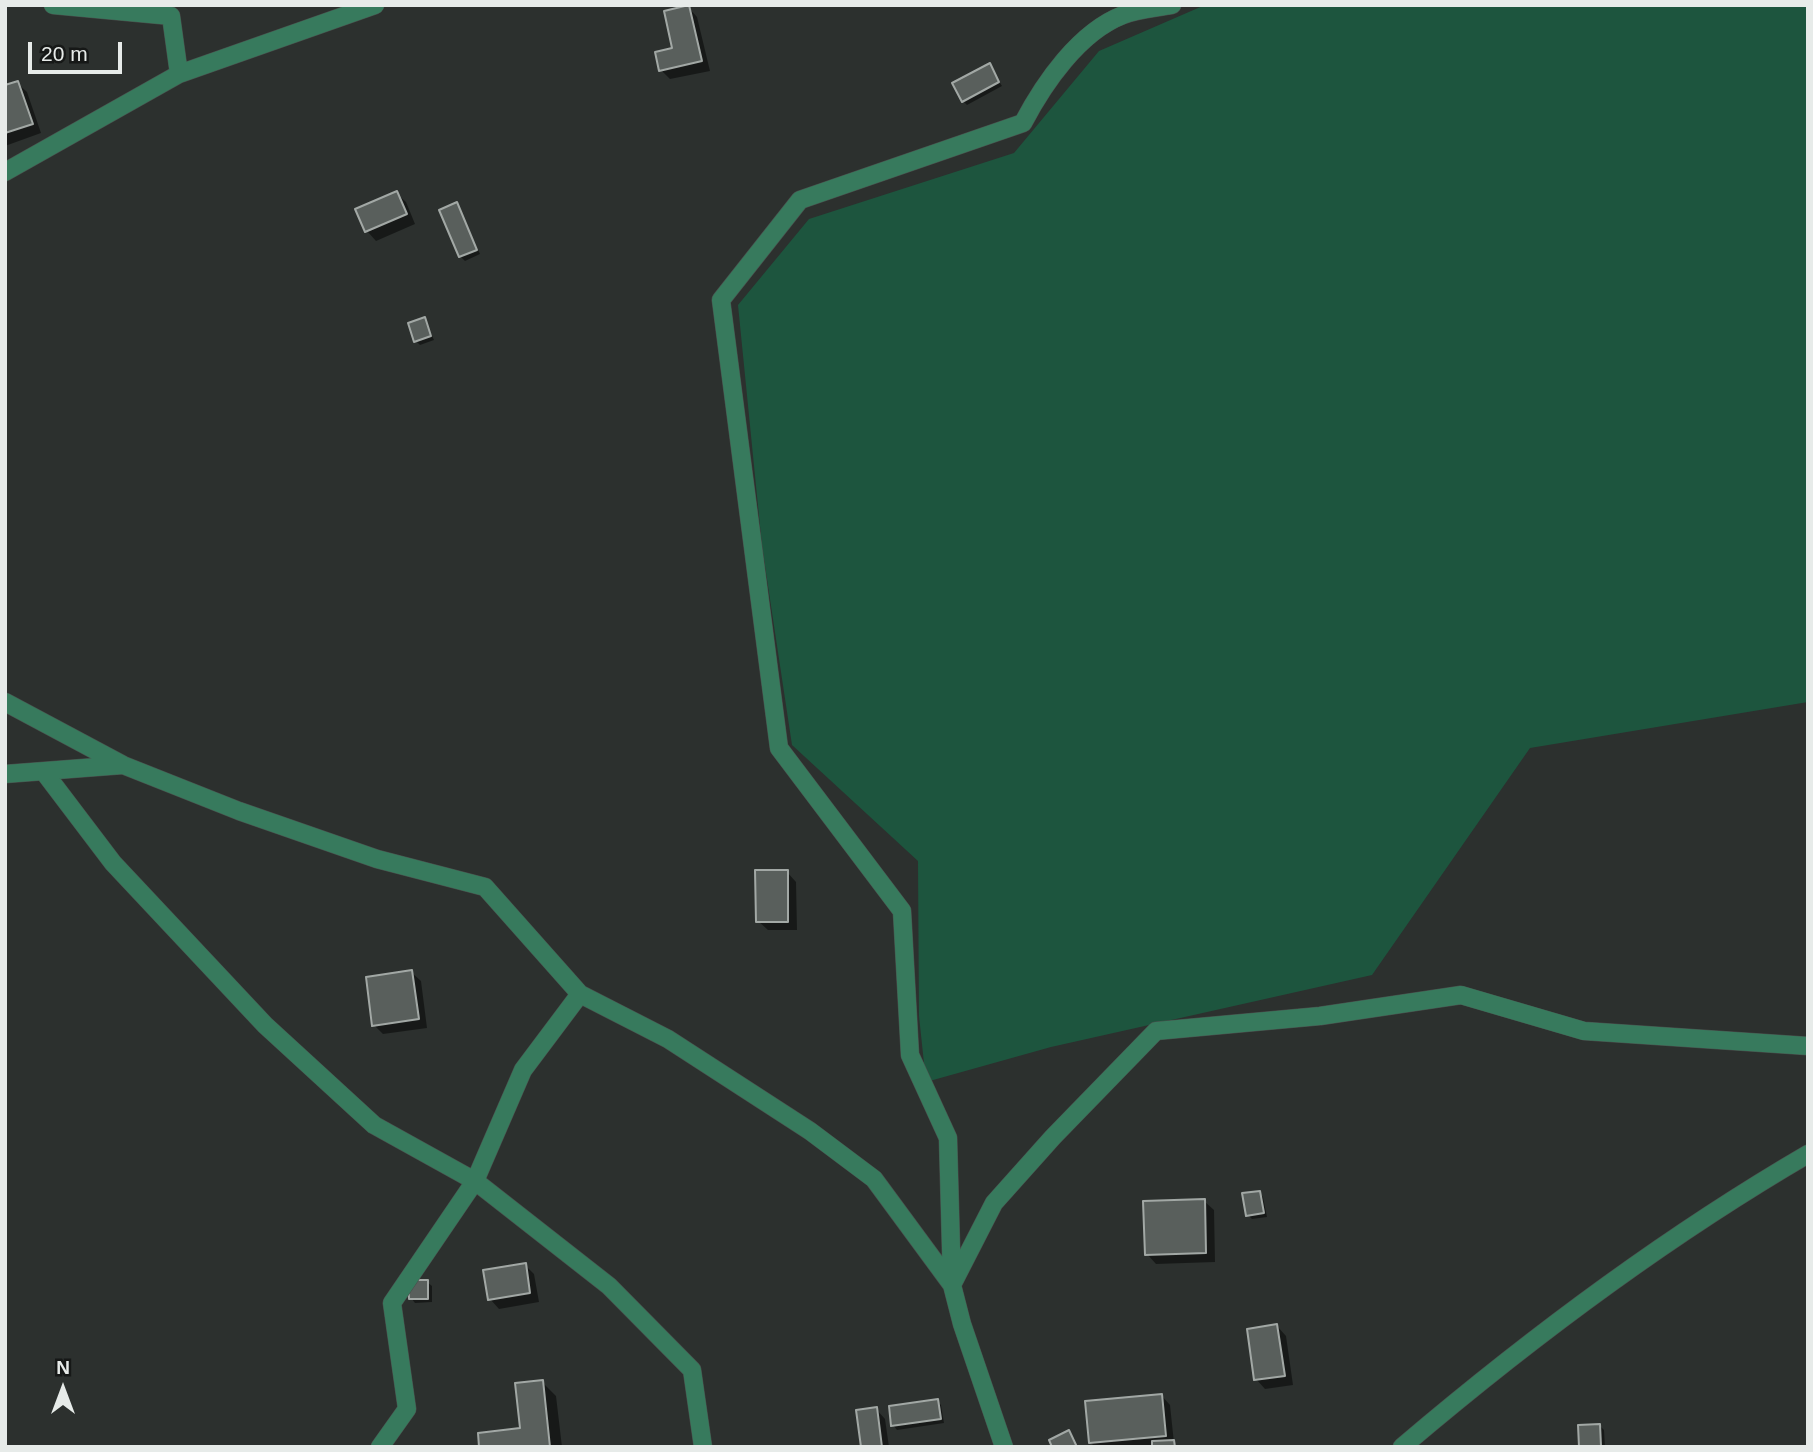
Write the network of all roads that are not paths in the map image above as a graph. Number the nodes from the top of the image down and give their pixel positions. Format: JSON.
{"nodes":[{"id":1,"x":53,"y":5,"type":"edge"},
{"id":2,"x":375,"y":5,"type":"edge"},
{"id":3,"x":1172,"y":5,"type":"edge"},
{"id":4,"x":179,"y":75,"type":"junction"},
{"id":5,"x":5,"y":172,"type":"edge"},
{"id":6,"x":5,"y":702,"type":"edge"},
{"id":7,"x":123,"y":765,"type":"junction"},
{"id":8,"x":44,"y":772,"type":"junction"},
{"id":9,"x":5,"y":774,"type":"edge"},
{"id":10,"x":580,"y":994,"type":"junction"},
{"id":11,"x":1808,"y":1046,"type":"edge"},
{"id":12,"x":1808,"y":1154,"type":"edge"},
{"id":13,"x":475,"y":1181,"type":"junction"},
{"id":14,"x":952,"y":1285,"type":"junction"},
{"id":15,"x":380,"y":1447,"type":"edge"},
{"id":16,"x":703,"y":1447,"type":"edge"},
{"id":17,"x":1004,"y":1447,"type":"edge"},
{"id":18,"x":1402,"y":1447,"type":"edge"}],
"edges":[{"from":1,"to":4,"type":"street"},
{"from":2,"to":4,"type":"street"},
{"from":3,"to":14,"type":"street"},
{"from":4,"to":5,"type":"street"},
{"from":6,"to":7,"type":"street"},
{"from":7,"to":8,"type":"street"},
{"from":7,"to":10,"type":"street"},
{"from":8,"to":9,"type":"street"},
{"from":8,"to":13,"type":"street"},
{"from":10,"to":13,"type":"street"},
{"from":10,"to":14,"type":"street"},
{"from":11,"to":14,"type":"street"},
{"from":12,"to":18,"type":"street"},
{"from":13,"to":15,"type":"street"},
{"from":13,"to":16,"type":"street"},
{"from":14,"to":17,"type":"street"}]}
